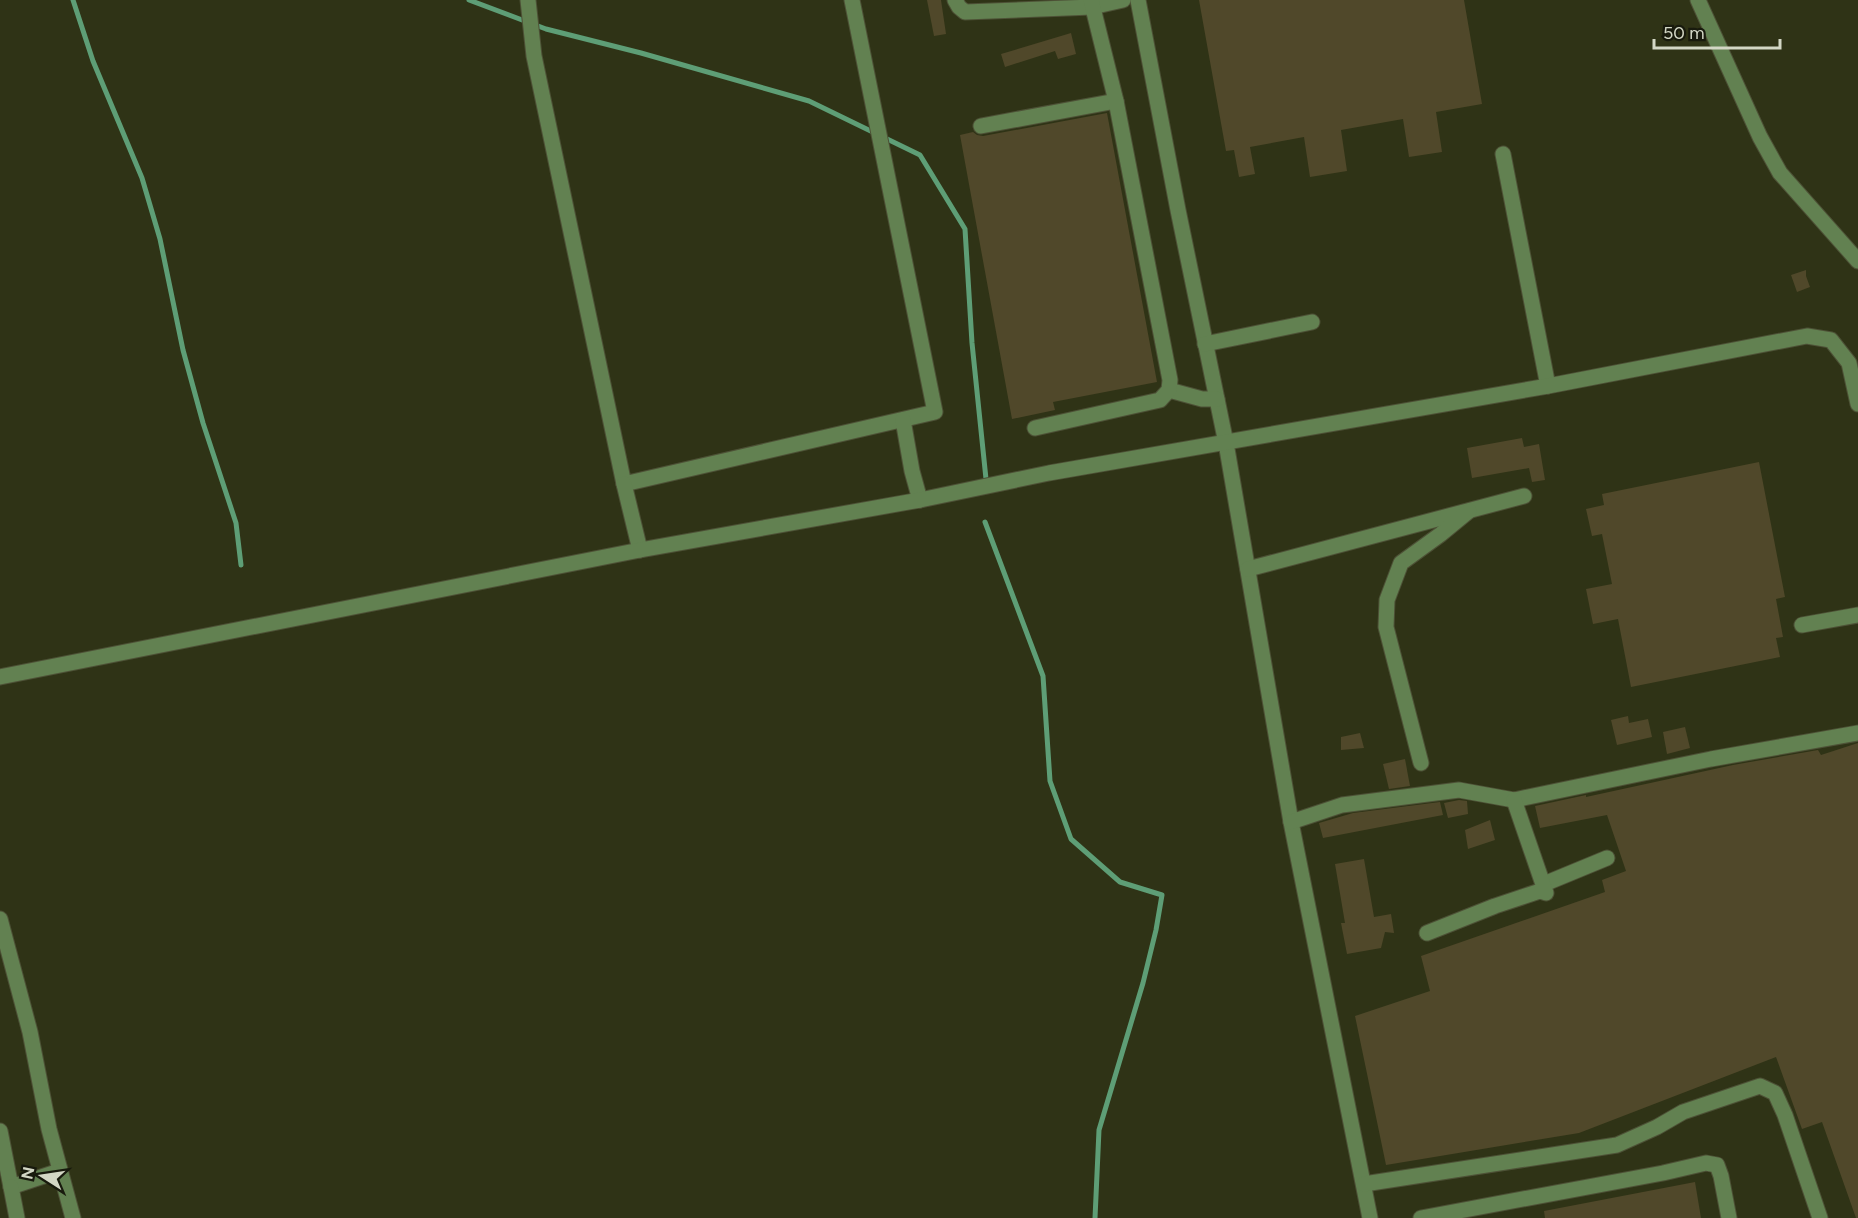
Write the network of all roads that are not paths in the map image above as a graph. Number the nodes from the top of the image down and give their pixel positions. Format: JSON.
{"nodes":[{"id":1,"x":528,"y":0,"type":"edge"},
{"id":2,"x":852,"y":0,"type":"edge"},
{"id":3,"x":955,"y":0,"type":"edge"},
{"id":4,"x":1123,"y":0,"type":"edge"},
{"id":5,"x":1138,"y":0,"type":"edge"},
{"id":6,"x":1698,"y":0,"type":"edge"},
{"id":7,"x":1091,"y":3,"type":"edge"},
{"id":8,"x":1116,"y":101,"type":"junction"},
{"id":9,"x":981,"y":126,"type":"dead end"},
{"id":10,"x":1503,"y":154,"type":"dead end"},
{"id":11,"x":1858,"y":261,"type":"edge"},
{"id":12,"x":1312,"y":322,"type":"dead end"},
{"id":13,"x":1205,"y":344,"type":"junction"},
{"id":14,"x":1548,"y":386,"type":"junction"},
{"id":15,"x":1169,"y":390,"type":"junction"},
{"id":16,"x":1217,"y":399,"type":"junction"},
{"id":17,"x":1858,"y":404,"type":"edge"},
{"id":18,"x":903,"y":420,"type":"junction"},
{"id":19,"x":1035,"y":428,"type":"dead end"},
{"id":20,"x":1226,"y":443,"type":"junction"},
{"id":21,"x":624,"y":484,"type":"junction"},
{"id":22,"x":1524,"y":496,"type":"dead end"},
{"id":23,"x":920,"y":500,"type":"junction"},
{"id":24,"x":1469,"y":511,"type":"junction"},
{"id":25,"x":640,"y":550,"type":"junction"},
{"id":26,"x":1248,"y":569,"type":"junction"},
{"id":27,"x":1858,"y":615,"type":"edge"},
{"id":28,"x":1802,"y":625,"type":"dead end"},
{"id":29,"x":0,"y":677,"type":"edge"},
{"id":30,"x":1858,"y":733,"type":"edge"},
{"id":31,"x":1421,"y":763,"type":"dead end"},
{"id":32,"x":1514,"y":800,"type":"junction"},
{"id":33,"x":1291,"y":822,"type":"junction"},
{"id":34,"x":1607,"y":858,"type":"dead end"},
{"id":35,"x":1544,"y":884,"type":"junction"},
{"id":36,"x":0,"y":920,"type":"edge"},
{"id":37,"x":1427,"y":933,"type":"dead end"},
{"id":38,"x":0,"y":1131,"type":"edge"},
{"id":39,"x":59,"y":1171,"type":"junction"},
{"id":40,"x":1364,"y":1184,"type":"junction"},
{"id":41,"x":11,"y":1187,"type":"junction"},
{"id":42,"x":17,"y":1218,"type":"edge"},
{"id":43,"x":73,"y":1218,"type":"edge"},
{"id":44,"x":1370,"y":1218,"type":"edge"},
{"id":45,"x":1421,"y":1218,"type":"edge"},
{"id":46,"x":1729,"y":1218,"type":"edge"},
{"id":47,"x":1820,"y":1218,"type":"edge"}],
"edges":[{"from":1,"to":21,"type":"lane"},
{"from":2,"to":18,"type":"lane"},
{"from":3,"to":7,"type":"lane"},
{"from":4,"to":7,"type":"lane"},
{"from":5,"to":13,"type":"lane"},
{"from":6,"to":11,"type":"lane"},
{"from":7,"to":8,"type":"lane"},
{"from":8,"to":9,"type":"lane"},
{"from":8,"to":15,"type":"lane"},
{"from":10,"to":14,"type":"lane"},
{"from":12,"to":13,"type":"lane"},
{"from":13,"to":16,"type":"lane"},
{"from":14,"to":17,"type":"lane"},
{"from":14,"to":20,"type":"lane"},
{"from":15,"to":16,"type":"lane"},
{"from":15,"to":19,"type":"lane"},
{"from":16,"to":20,"type":"lane"},
{"from":18,"to":21,"type":"lane"},
{"from":18,"to":23,"type":"lane"},
{"from":20,"to":23,"type":"lane"},
{"from":20,"to":26,"type":"lane"},
{"from":21,"to":25,"type":"lane"},
{"from":22,"to":24,"type":"lane"},
{"from":23,"to":25,"type":"lane"},
{"from":24,"to":26,"type":"lane"},
{"from":24,"to":31,"type":"lane"},
{"from":25,"to":29,"type":"lane"},
{"from":26,"to":33,"type":"lane"},
{"from":27,"to":28,"type":"lane"},
{"from":30,"to":32,"type":"lane"},
{"from":32,"to":33,"type":"lane"},
{"from":32,"to":35,"type":"lane"},
{"from":33,"to":40,"type":"lane"},
{"from":34,"to":35,"type":"lane"},
{"from":35,"to":37,"type":"lane"},
{"from":36,"to":39,"type":"lane"},
{"from":38,"to":41,"type":"lane"},
{"from":39,"to":41,"type":"lane"},
{"from":39,"to":43,"type":"lane"},
{"from":40,"to":44,"type":"lane"},
{"from":40,"to":47,"type":"lane"},
{"from":41,"to":42,"type":"lane"},
{"from":45,"to":46,"type":"lane"}]}
